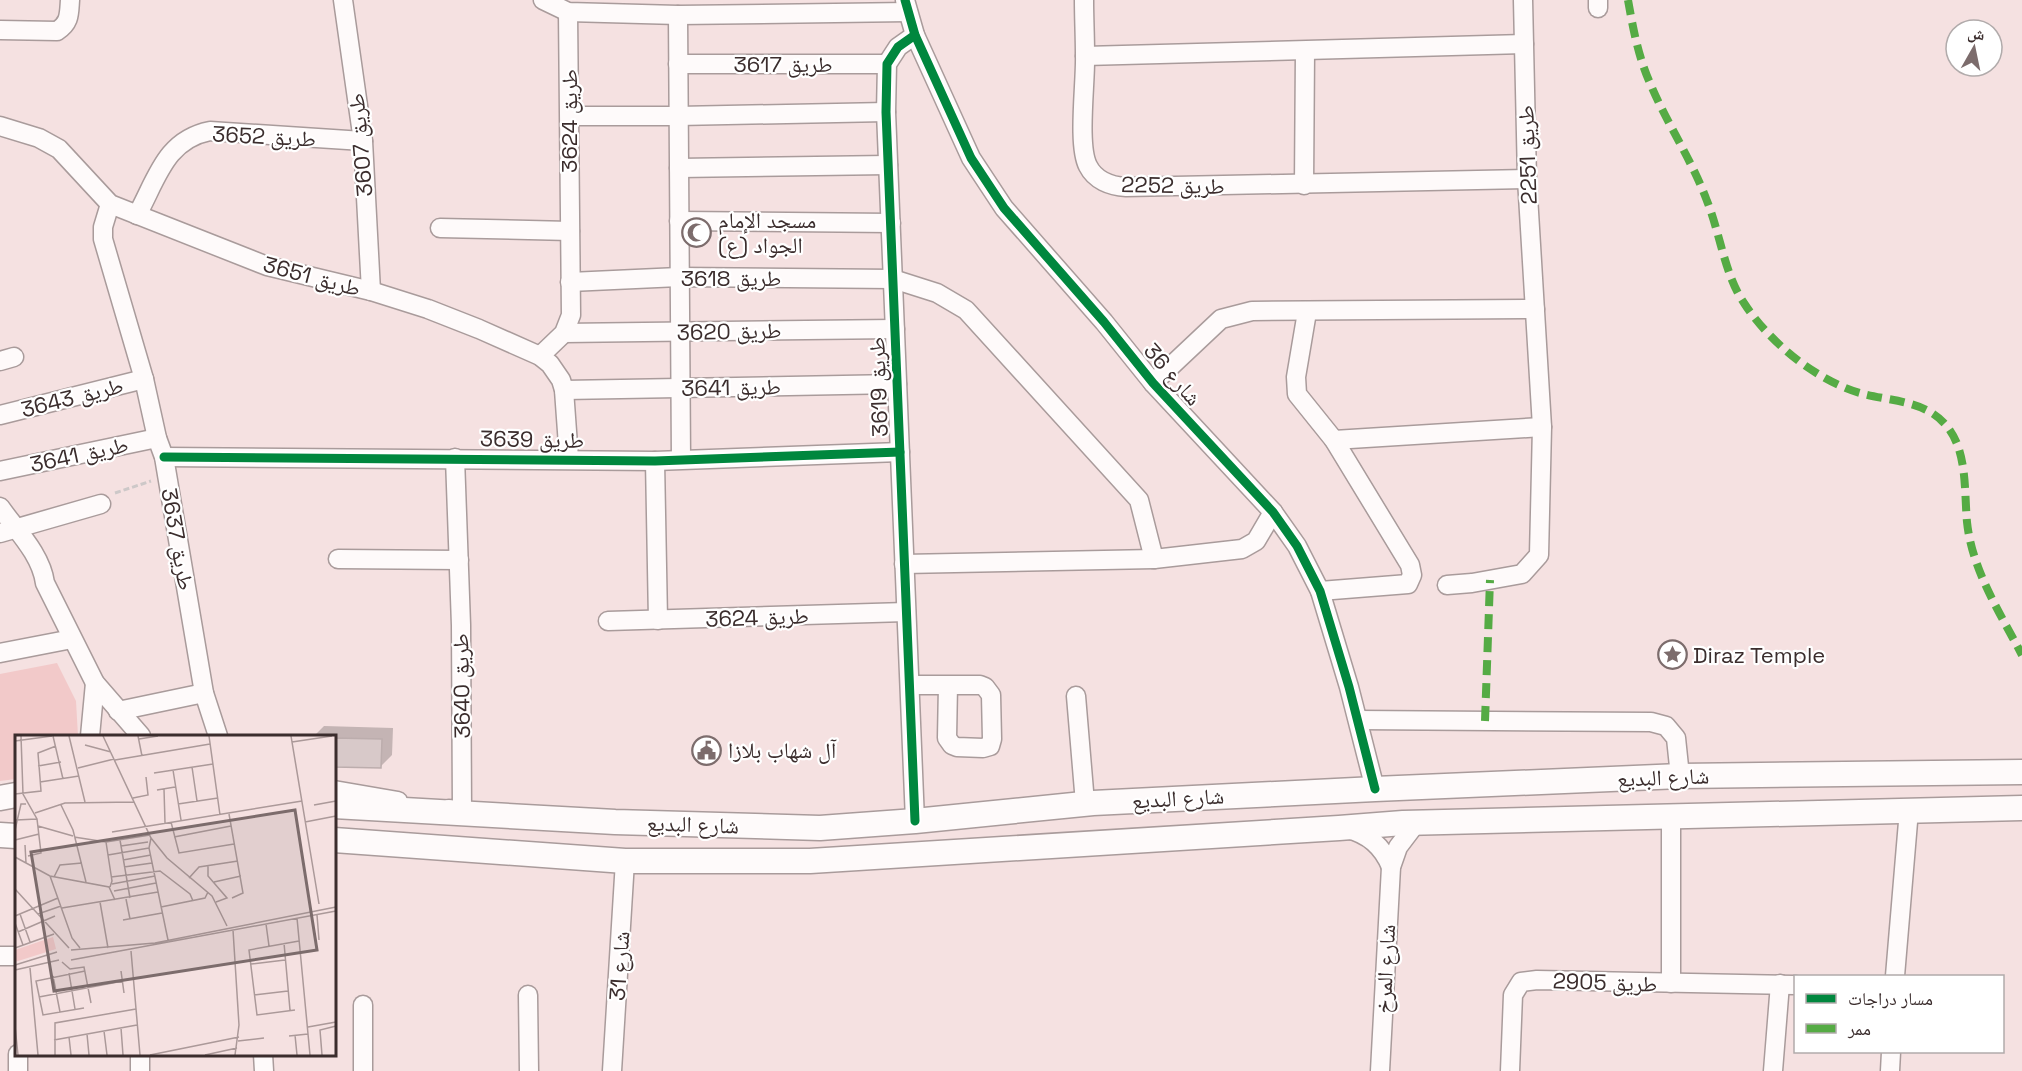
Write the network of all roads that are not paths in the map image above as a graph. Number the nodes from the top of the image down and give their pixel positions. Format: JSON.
{"nodes":[{"id":1,"x":70,"y":0,"type":"edge"},
{"id":2,"x":343,"y":0,"type":"edge"},
{"id":3,"x":543,"y":0,"type":"edge"},
{"id":4,"x":1084,"y":0,"type":"edge"},
{"id":5,"x":1523,"y":0,"type":"edge"},
{"id":6,"x":907,"y":6,"type":"edge"},
{"id":7,"x":568,"y":12,"type":"junction"},
{"id":8,"x":678,"y":15,"type":"junction"},
{"id":9,"x":0,"y":30,"type":"edge"},
{"id":10,"x":915,"y":35,"type":"junction"},
{"id":11,"x":1524,"y":44,"type":"junction"},
{"id":12,"x":1305,"y":51,"type":"junction"},
{"id":13,"x":1085,"y":56,"type":"junction"},
{"id":14,"x":678,"y":64,"type":"junction"},
{"id":15,"x":887,"y":64,"type":"junction"},
{"id":16,"x":886,"y":112,"type":"junction"},
{"id":17,"x":570,"y":116,"type":"junction"},
{"id":18,"x":678,"y":116,"type":"junction"},
{"id":19,"x":0,"y":126,"type":"edge"},
{"id":20,"x":363,"y":141,"type":"junction"},
{"id":21,"x":888,"y":165,"type":"junction"},
{"id":22,"x":679,"y":168,"type":"junction"},
{"id":23,"x":1527,"y":179,"type":"junction"},
{"id":24,"x":1304,"y":185,"type":"junction"},
{"id":25,"x":110,"y":204,"type":"junction"},
{"id":26,"x":137,"y":215,"type":"junction"},
{"id":27,"x":679,"y":221,"type":"junction"},
{"id":28,"x":891,"y":223,"type":"junction"},
{"id":29,"x":440,"y":228,"type":"dead end"},
{"id":30,"x":570,"y":231,"type":"junction"},
{"id":31,"x":679,"y":277,"type":"junction"},
{"id":32,"x":893,"y":279,"type":"junction"},
{"id":33,"x":570,"y":282,"type":"junction"},
{"id":34,"x":371,"y":291,"type":"junction"},
{"id":35,"x":1535,"y":309,"type":"junction"},
{"id":36,"x":1307,"y":312,"type":"junction"},
{"id":37,"x":895,"y":329,"type":"junction"},
{"id":38,"x":680,"y":332,"type":"junction"},
{"id":39,"x":564,"y":333,"type":"junction"},
{"id":40,"x":540,"y":356,"type":"junction"},
{"id":41,"x":144,"y":379,"type":"junction"},
{"id":42,"x":1153,"y":383,"type":"junction"},
{"id":43,"x":897,"y":384,"type":"junction"},
{"id":44,"x":680,"y":388,"type":"junction"},
{"id":45,"x":564,"y":390,"type":"junction"},
{"id":46,"x":0,"y":415,"type":"edge"},
{"id":47,"x":1542,"y":427,"type":"junction"},
{"id":48,"x":158,"y":438,"type":"junction"},
{"id":49,"x":1334,"y":440,"type":"junction"},
{"id":50,"x":900,"y":452,"type":"junction"},
{"id":51,"x":164,"y":457,"type":"junction"},
{"id":52,"x":455,"y":458,"type":"junction"},
{"id":53,"x":569,"y":459,"type":"junction"},
{"id":54,"x":681,"y":459,"type":"junction"},
{"id":55,"x":655,"y":461,"type":"junction"},
{"id":56,"x":0,"y":471,"type":"edge"},
{"id":57,"x":101,"y":504,"type":"road end"},
{"id":58,"x":0,"y":507,"type":"edge"},
{"id":59,"x":1274,"y":512,"type":"junction"},
{"id":60,"x":8,"y":531,"type":"edge"},
{"id":61,"x":338,"y":559,"type":"dead end"},
{"id":62,"x":1154,"y":559,"type":"junction"},
{"id":63,"x":459,"y":560,"type":"junction"},
{"id":64,"x":904,"y":564,"type":"junction"},
{"id":65,"x":1447,"y":585,"type":"dead end"},
{"id":66,"x":1320,"y":591,"type":"junction"},
{"id":67,"x":906,"y":612,"type":"junction"},
{"id":68,"x":658,"y":620,"type":"junction"},
{"id":69,"x":608,"y":621,"type":"dead end"},
{"id":70,"x":72,"y":639,"type":"junction"},
{"id":71,"x":0,"y":653,"type":"edge"},
{"id":72,"x":95,"y":683,"type":"junction"},
{"id":73,"x":910,"y":685,"type":"junction"},
{"id":74,"x":948,"y":685,"type":"dead end"},
{"id":75,"x":204,"y":693,"type":"junction"},
{"id":76,"x":1076,"y":696,"type":"dead end"},
{"id":77,"x":118,"y":711,"type":"junction"},
{"id":78,"x":1358,"y":720,"type":"junction"},
{"id":79,"x":90,"y":735,"type":"edge"},
{"id":80,"x":140,"y":735,"type":"edge"},
{"id":81,"x":218,"y":735,"type":"edge"},
{"id":82,"x":2022,"y":772,"type":"edge"},
{"id":83,"x":1680,"y":776,"type":"junction"},
{"id":84,"x":1375,"y":789,"type":"junction"},
{"id":85,"x":336,"y":790,"type":"edge"},
{"id":86,"x":15,"y":795,"type":"edge"},
{"id":87,"x":0,"y":798,"type":"edge"},
{"id":88,"x":1085,"y":803,"type":"junction"},
{"id":89,"x":336,"y":806,"type":"edge"},
{"id":90,"x":2022,"y":808,"type":"edge"},
{"id":91,"x":1909,"y":810,"type":"junction"},
{"id":92,"x":462,"y":812,"type":"junction"},
{"id":93,"x":1671,"y":817,"type":"junction"},
{"id":94,"x":915,"y":821,"type":"junction"},
{"id":95,"x":1416,"y":822,"type":"junction"},
{"id":96,"x":1340,"y":828,"type":"junction"},
{"id":97,"x":0,"y":835,"type":"edge"},
{"id":98,"x":15,"y":836,"type":"edge"},
{"id":99,"x":336,"y":840,"type":"edge"},
{"id":100,"x":625,"y":861,"type":"junction"},
{"id":101,"x":1391,"y":867,"type":"junction"},
{"id":102,"x":1895,"y":975,"type":"edge"},
{"id":103,"x":1671,"y":983,"type":"junction"},
{"id":104,"x":1787,"y":984,"type":"edge"},
{"id":105,"x":528,"y":996,"type":"dead end"},
{"id":106,"x":363,"y":1005,"type":"dead end"},
{"id":107,"x":1891,"y":1053,"type":"edge"},
{"id":108,"x":141,"y":1056,"type":"edge"},
{"id":109,"x":263,"y":1056,"type":"edge"},
{"id":110,"x":140,"y":1071,"type":"edge"},
{"id":111,"x":264,"y":1071,"type":"edge"},
{"id":112,"x":363,"y":1071,"type":"edge"},
{"id":113,"x":529,"y":1071,"type":"edge"},
{"id":114,"x":612,"y":1071,"type":"edge"},
{"id":115,"x":1380,"y":1071,"type":"edge"},
{"id":116,"x":1510,"y":1071,"type":"edge"},
{"id":117,"x":1773,"y":1071,"type":"edge"},
{"id":118,"x":1890,"y":1071,"type":"edge"}],
"edges":[{"from":1,"to":9,"type":"street"},
{"from":2,"to":20,"type":"street","name":"طريق 3607"},
{"from":3,"to":7,"type":"street"},
{"from":4,"to":13,"type":"street","name":"طريق 2252"},
{"from":5,"to":11,"type":"street","name":"طريق 2251"},
{"from":6,"to":8,"type":"street"},
{"from":6,"to":10,"type":"street","name":"شارع 36"},
{"from":7,"to":8,"type":"street"},
{"from":7,"to":17,"type":"street","name":"طريق 3624"},
{"from":8,"to":14,"type":"street"},
{"from":10,"to":15,"type":"street"},
{"from":10,"to":42,"type":"street","name":"شارع 36"},
{"from":11,"to":12,"type":"street"},
{"from":11,"to":23,"type":"street","name":"طريق 2251"},
{"from":12,"to":13,"type":"street"},
{"from":12,"to":24,"type":"street"},
{"from":13,"to":24,"type":"street","name":"طريق 2252"},
{"from":14,"to":15,"type":"street","name":"طريق 3617"},
{"from":14,"to":18,"type":"street"},
{"from":15,"to":16,"type":"street","name":"طريق 3619"},
{"from":16,"to":18,"type":"street"},
{"from":16,"to":21,"type":"street","name":"طريق 3619"},
{"from":17,"to":18,"type":"street"},
{"from":17,"to":30,"type":"street","name":"طريق 3624"},
{"from":18,"to":22,"type":"street"},
{"from":19,"to":25,"type":"street","name":"طريق 3651"},
{"from":20,"to":26,"type":"street","name":"طريق 3652"},
{"from":20,"to":34,"type":"street","name":"طريق 3607"},
{"from":21,"to":22,"type":"street"},
{"from":21,"to":28,"type":"street","name":"طريق 3619"},
{"from":22,"to":27,"type":"street"},
{"from":23,"to":24,"type":"street","name":"طريق 2252"},
{"from":23,"to":35,"type":"street","name":"طريق 2251"},
{"from":25,"to":26,"type":"street","name":"طريق 3651"},
{"from":25,"to":41,"type":"street","name":"طريق 3637"},
{"from":26,"to":34,"type":"street","name":"طريق 3651"},
{"from":27,"to":28,"type":"street"},
{"from":27,"to":31,"type":"street"},
{"from":28,"to":32,"type":"street","name":"طريق 3619"},
{"from":29,"to":30,"type":"street"},
{"from":30,"to":33,"type":"street","name":"طريق 3624"},
{"from":31,"to":32,"type":"street","name":"طريق 3618"},
{"from":31,"to":33,"type":"street","name":"طريق 3618"},
{"from":31,"to":38,"type":"street"},
{"from":32,"to":37,"type":"street","name":"طريق 3619"},
{"from":32,"to":62,"type":"street","name":"طريق 3618"},
{"from":33,"to":39,"type":"street","name":"طريق 3624"},
{"from":34,"to":40,"type":"street","name":"طريق 3651"},
{"from":35,"to":36,"type":"street"},
{"from":35,"to":47,"type":"street","name":"طريق 2251"},
{"from":36,"to":42,"type":"street"},
{"from":36,"to":49,"type":"street"},
{"from":37,"to":38,"type":"street","name":"طريق 3620"},
{"from":37,"to":43,"type":"street","name":"طريق 3619"},
{"from":38,"to":39,"type":"street","name":"طريق 3620"},
{"from":38,"to":44,"type":"street"},
{"from":39,"to":40,"type":"street"},
{"from":40,"to":45,"type":"street","name":"طريق 3651"},
{"from":41,"to":46,"type":"street","name":"طريق 3643"},
{"from":41,"to":48,"type":"street","name":"طريق 3637"},
{"from":42,"to":59,"type":"street","name":"شارع 36"},
{"from":43,"to":44,"type":"street","name":"طريق 3641"},
{"from":43,"to":50,"type":"street","name":"طريق 3619"},
{"from":44,"to":45,"type":"street","name":"طريق 3641"},
{"from":44,"to":54,"type":"street"},
{"from":45,"to":53,"type":"street","name":"طريق 3651"},
{"from":47,"to":49,"type":"street"},
{"from":47,"to":65,"type":"street","name":"طريق 2251"},
{"from":48,"to":51,"type":"street","name":"طريق 3637"},
{"from":48,"to":56,"type":"street","name":"طريق 3641"},
{"from":49,"to":66,"type":"street"},
{"from":50,"to":54,"type":"street","name":"طريق 3639"},
{"from":50,"to":64,"type":"street","name":"طريق 3619"},
{"from":51,"to":52,"type":"street","name":"طريق 3639"},
{"from":51,"to":75,"type":"street","name":"طريق 3637"},
{"from":52,"to":53,"type":"street","name":"طريق 3639"},
{"from":52,"to":63,"type":"street","name":"طريق 3640"},
{"from":53,"to":55,"type":"street","name":"طريق 3639"},
{"from":54,"to":55,"type":"street","name":"طريق 3639"},
{"from":55,"to":68,"type":"street"},
{"from":57,"to":60,"type":"street"},
{"from":58,"to":60,"type":"street"},
{"from":59,"to":62,"type":"street"},
{"from":59,"to":66,"type":"street","name":"شارع 36"},
{"from":60,"to":70,"type":"street"},
{"from":61,"to":63,"type":"street"},
{"from":62,"to":64,"type":"street"},
{"from":63,"to":92,"type":"street","name":"طريق 3640"},
{"from":64,"to":67,"type":"street","name":"طريق 3619"},
{"from":66,"to":78,"type":"street","name":"شارع 36"},
{"from":67,"to":68,"type":"street","name":"طريق 3624"},
{"from":67,"to":73,"type":"street","name":"طريق 3619"},
{"from":68,"to":69,"type":"street","name":"طريق 3624"},
{"from":70,"to":71,"type":"street"},
{"from":70,"to":72,"type":"street"},
{"from":72,"to":77,"type":"street"},
{"from":72,"to":79,"type":"street"},
{"from":73,"to":74,"type":"street"},
{"from":73,"to":94,"type":"street","name":"طريق 3619"},
{"from":75,"to":77,"type":"street"},
{"from":75,"to":81,"type":"street","name":"طريق 3637"},
{"from":76,"to":88,"type":"street"},
{"from":77,"to":80,"type":"street"},
{"from":78,"to":83,"type":"street"},
{"from":78,"to":84,"type":"street","name":"شارع 36"},
{"from":82,"to":83,"type":"main road","name":"شارع البديع"},
{"from":83,"to":84,"type":"main road","name":"شارع البديع"},
{"from":84,"to":88,"type":"main road","name":"شارع البديع"},
{"from":85,"to":92,"type":"street"},
{"from":86,"to":87,"type":"main road"},
{"from":88,"to":94,"type":"main road","name":"شارع البديع"},
{"from":89,"to":92,"type":"main road","name":"شارع البديع"},
{"from":90,"to":91,"type":"main road","name":"شارع البديع"},
{"from":91,"to":93,"type":"main road","name":"شارع البديع"},
{"from":91,"to":102,"type":"street"},
{"from":92,"to":94,"type":"main road","name":"شارع البديع"},
{"from":93,"to":95,"type":"main road","name":"شارع البديع"},
{"from":93,"to":103,"type":"street"},
{"from":95,"to":96,"type":"main road","name":"شارع البديع"},
{"from":95,"to":101,"type":"street","name":"شارع المرخ"},
{"from":96,"to":100,"type":"main road","name":"شارع البديع"},
{"from":96,"to":101,"type":"street"},
{"from":97,"to":98,"type":"main road"},
{"from":99,"to":100,"type":"main road","name":"شارع البديع"},
{"from":100,"to":114,"type":"street","name":"شارع 31"},
{"from":101,"to":115,"type":"street","name":"شارع المرخ"},
{"from":103,"to":104,"type":"street","name":"طريق 2905"},
{"from":103,"to":116,"type":"street","name":"طريق 2905"},
{"from":104,"to":117,"type":"street","name":"طريق 2905"},
{"from":105,"to":113,"type":"street"},
{"from":106,"to":112,"type":"street"},
{"from":107,"to":118,"type":"street"},
{"from":108,"to":110,"type":"street"},
{"from":109,"to":111,"type":"street"}]}
